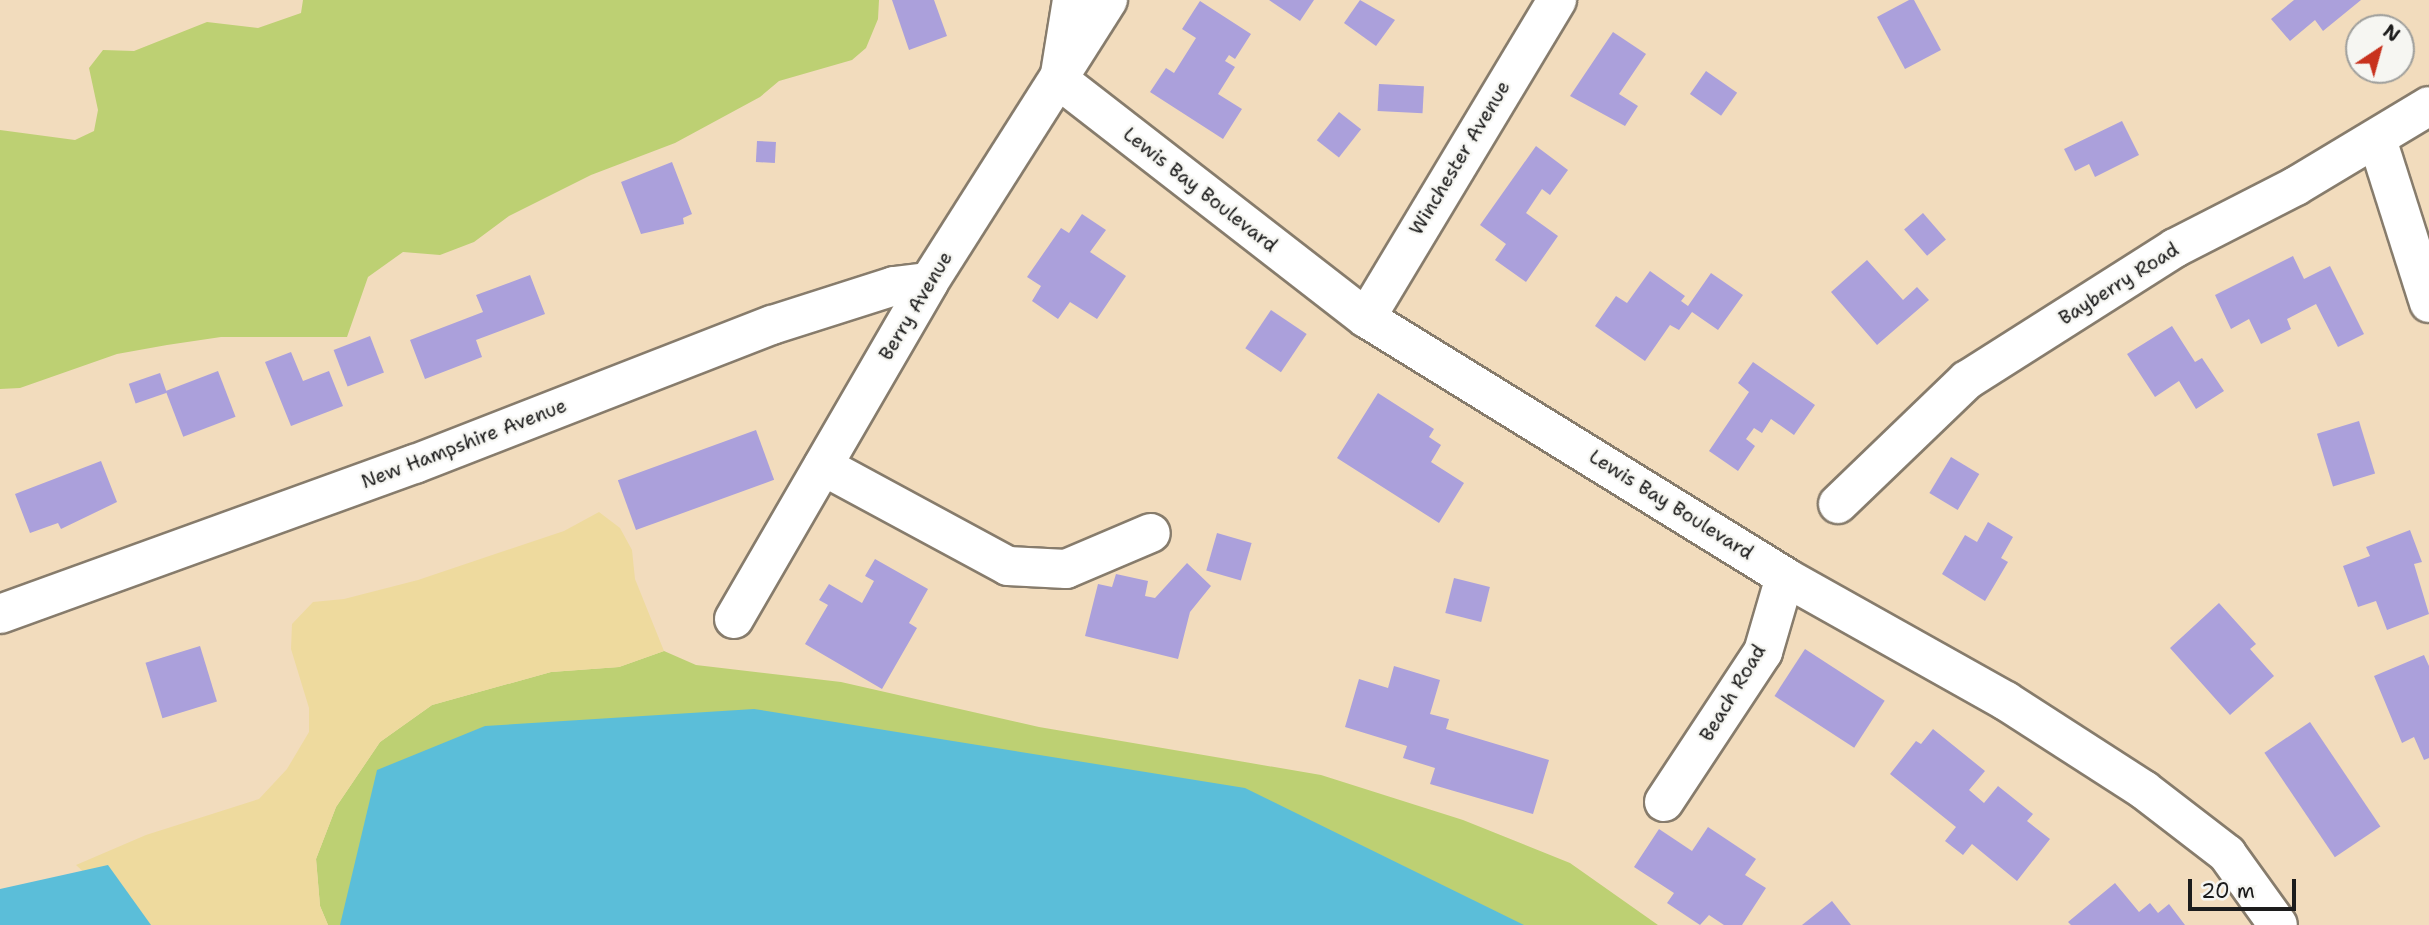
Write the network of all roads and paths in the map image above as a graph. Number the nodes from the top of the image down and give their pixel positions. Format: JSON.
{"nodes":[{"id":1,"x":1072,"y":0,"type":"edge"},
{"id":2,"x":1108,"y":0,"type":"edge"},
{"id":3,"x":1557,"y":0,"type":"edge"},
{"id":4,"x":1059,"y":80,"type":"junction"},
{"id":5,"x":2429,"y":106,"type":"edge"},
{"id":6,"x":2377,"y":139,"type":"junction"},
{"id":7,"x":929,"y":282,"type":"junction"},
{"id":8,"x":2429,"y":303,"type":"edge"},
{"id":9,"x":1366,"y":318,"type":"junction"},
{"id":10,"x":823,"y":466,"type":"junction"},
{"id":11,"x":1838,"y":503,"type":"dead end"},
{"id":12,"x":1151,"y":533,"type":"dead end"},
{"id":13,"x":1785,"y":577,"type":"junction"},
{"id":14,"x":0,"y":614,"type":"edge"},
{"id":15,"x":734,"y":619,"type":"dead end"},
{"id":16,"x":1664,"y":802,"type":"dead end"},
{"id":17,"x":2278,"y":925,"type":"edge"}],
"edges":[{"from":1,"to":4,"type":"street"},
{"from":2,"to":4,"type":"street","name":"Berry Avenue"},
{"from":3,"to":9,"type":"street","name":"Winchester Avenue"},
{"from":4,"to":7,"type":"street","name":"Berry Avenue"},
{"from":4,"to":9,"type":"street","name":"Lewis Bay Boulevard"},
{"from":5,"to":6,"type":"street","name":"Bayberry Road"},
{"from":6,"to":8,"type":"street"},
{"from":6,"to":11,"type":"street","name":"Bayberry Road"},
{"from":7,"to":10,"type":"street","name":"Berry Avenue"},
{"from":7,"to":14,"type":"street","name":"New Hampshire Avenue"},
{"from":9,"to":13,"type":"street","name":"Lewis Bay Boulevard"},
{"from":10,"to":12,"type":"street"},
{"from":10,"to":15,"type":"street","name":"Berry Avenue"},
{"from":13,"to":16,"type":"street","name":"Beach Road"},
{"from":13,"to":17,"type":"street","name":"Lewis Bay Boulevard"}]}
